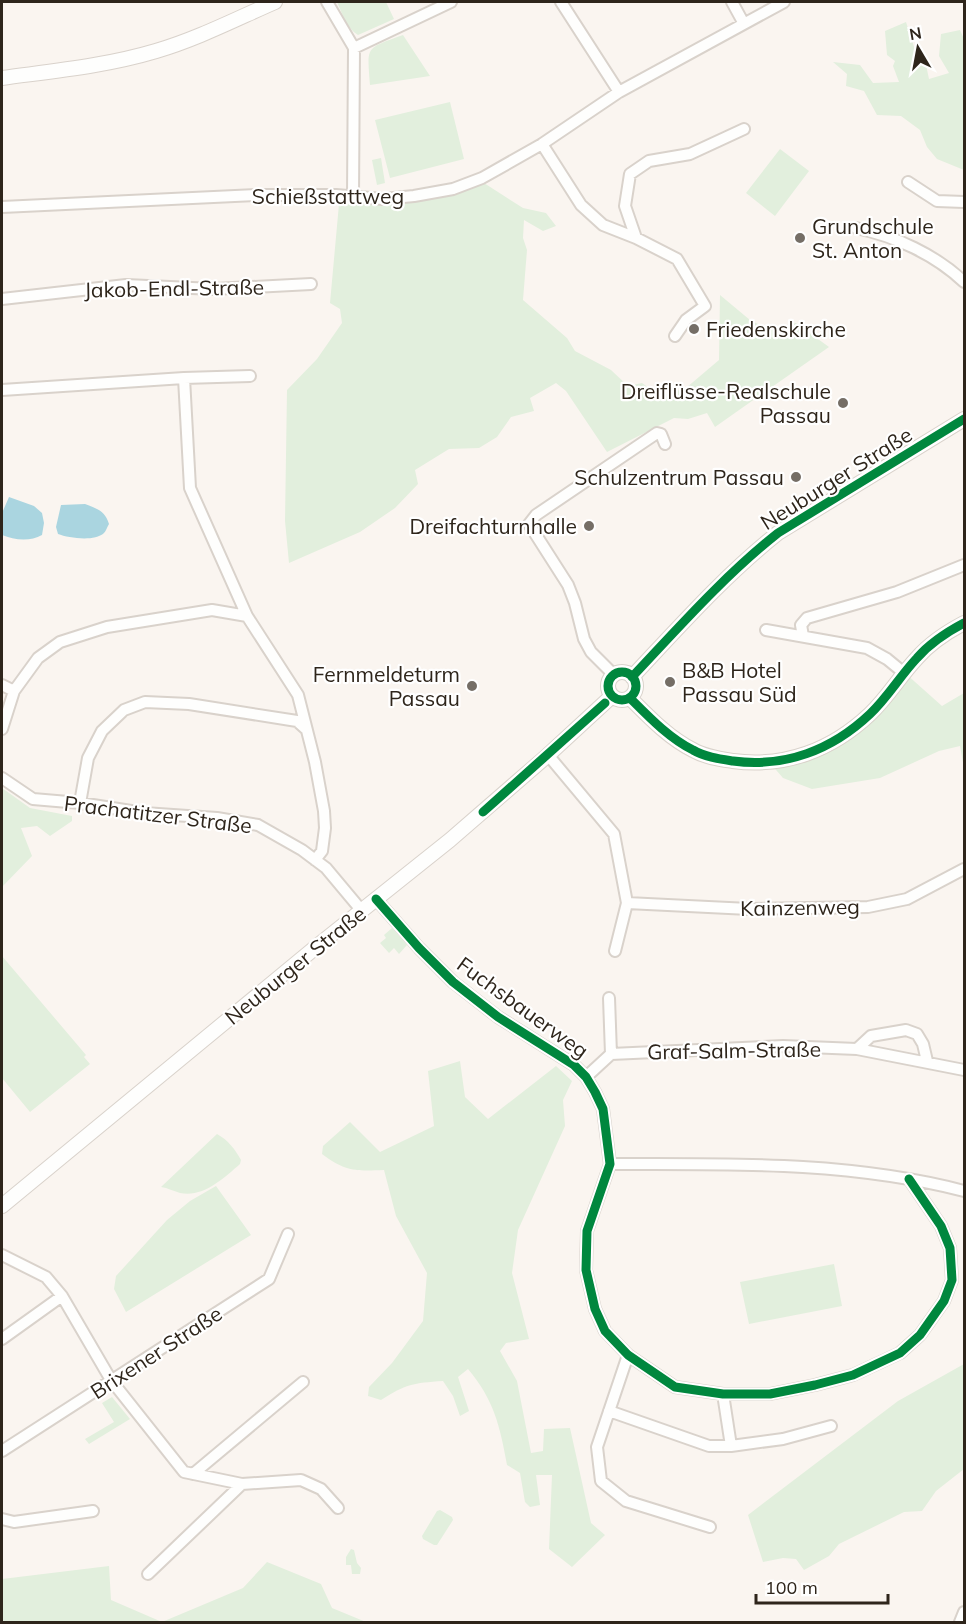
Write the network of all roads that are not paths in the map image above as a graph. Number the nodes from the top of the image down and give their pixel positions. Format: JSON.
{"nodes":[{"id":1,"x":275,"y":2,"type":"edge"},
{"id":2,"x":327,"y":2,"type":"edge"},
{"id":3,"x":451,"y":2,"type":"edge"},
{"id":4,"x":561,"y":2,"type":"edge"},
{"id":5,"x":732,"y":2,"type":"edge"},
{"id":6,"x":784,"y":2,"type":"edge"},
{"id":7,"x":743,"y":22,"type":"junction"},
{"id":8,"x":354,"y":48,"type":"junction"},
{"id":9,"x":2,"y":78,"type":"edge"},
{"id":10,"x":619,"y":92,"type":"junction"},
{"id":11,"x":744,"y":129,"type":"dead end"},
{"id":12,"x":542,"y":144,"type":"junction"},
{"id":13,"x":642,"y":158,"type":"dead end"},
{"id":14,"x":630,"y":174,"type":"junction"},
{"id":15,"x":908,"y":182,"type":"dead end"},
{"id":16,"x":353,"y":196,"type":"junction"},
{"id":17,"x":964,"y":202,"type":"edge"},
{"id":18,"x":2,"y":207,"type":"edge"},
{"id":19,"x":856,"y":228,"type":"dead end"},
{"id":20,"x":636,"y":238,"type":"junction"},
{"id":21,"x":963,"y":279,"type":"edge"},
{"id":22,"x":311,"y":284,"type":"dead end"},
{"id":23,"x":2,"y":298,"type":"edge"},
{"id":24,"x":675,"y":336,"type":"dead end"},
{"id":25,"x":250,"y":376,"type":"dead end"},
{"id":26,"x":184,"y":378,"type":"junction"},
{"id":27,"x":2,"y":390,"type":"edge"},
{"id":28,"x":964,"y":421,"type":"edge"},
{"id":29,"x":665,"y":444,"type":"dead end"},
{"id":30,"x":964,"y":565,"type":"edge"},
{"id":31,"x":247,"y":616,"type":"junction"},
{"id":32,"x":964,"y":623,"type":"edge"},
{"id":33,"x":766,"y":630,"type":"dead end"},
{"id":34,"x":803,"y":636,"type":"junction"},
{"id":35,"x":904,"y":673,"type":"junction"},
{"id":36,"x":614,"y":675,"type":"junction"},
{"id":37,"x":632,"y":677,"type":"junction"},
{"id":38,"x":2,"y":685,"type":"edge"},
{"id":39,"x":14,"y":691,"type":"junction"},
{"id":40,"x":612,"y":696,"type":"junction"},
{"id":41,"x":630,"y":698,"type":"junction"},
{"id":42,"x":2,"y":729,"type":"edge"},
{"id":43,"x":307,"y":730,"type":"junction"},
{"id":44,"x":548,"y":755,"type":"junction"},
{"id":45,"x":2,"y":778,"type":"edge"},
{"id":46,"x":80,"y":803,"type":"junction"},
{"id":47,"x":315,"y":860,"type":"junction"},
{"id":48,"x":964,"y":869,"type":"edge"},
{"id":49,"x":376,"y":899,"type":"junction"},
{"id":50,"x":627,"y":903,"type":"junction"},
{"id":51,"x":362,"y":911,"type":"junction"},
{"id":52,"x":615,"y":951,"type":"dead end"},
{"id":53,"x":609,"y":998,"type":"dead end"},
{"id":54,"x":857,"y":1049,"type":"junction"},
{"id":55,"x":610,"y":1054,"type":"junction"},
{"id":56,"x":927,"y":1061,"type":"junction"},
{"id":57,"x":964,"y":1070,"type":"edge"},
{"id":58,"x":586,"y":1077,"type":"junction"},
{"id":59,"x":610,"y":1164,"type":"junction"},
{"id":60,"x":909,"y":1179,"type":"junction"},
{"id":61,"x":964,"y":1191,"type":"edge"},
{"id":62,"x":2,"y":1206,"type":"edge"},
{"id":63,"x":288,"y":1234,"type":"dead end"},
{"id":64,"x":2,"y":1255,"type":"edge"},
{"id":65,"x":62,"y":1296,"type":"junction"},
{"id":66,"x":2,"y":1339,"type":"edge"},
{"id":67,"x":627,"y":1356,"type":"junction"},
{"id":68,"x":111,"y":1380,"type":"junction"},
{"id":69,"x":303,"y":1382,"type":"dead end"},
{"id":70,"x":723,"y":1394,"type":"junction"},
{"id":71,"x":609,"y":1411,"type":"junction"},
{"id":72,"x":831,"y":1425,"type":"dead end"},
{"id":73,"x":731,"y":1446,"type":"junction"},
{"id":74,"x":2,"y":1451,"type":"edge"},
{"id":75,"x":193,"y":1474,"type":"junction"},
{"id":76,"x":242,"y":1484,"type":"junction"},
{"id":77,"x":339,"y":1508,"type":"dead end"},
{"id":78,"x":93,"y":1510,"type":"dead end"},
{"id":79,"x":2,"y":1519,"type":"edge"},
{"id":80,"x":710,"y":1527,"type":"dead end"},
{"id":81,"x":148,"y":1574,"type":"dead end"},
{"id":82,"x":964,"y":1612,"type":"edge"},
{"id":83,"x":960,"y":1623,"type":"edge"}],
"edges":[{"from":1,"to":9,"type":"street"},
{"from":2,"to":8,"type":"street"},
{"from":3,"to":8,"type":"street"},
{"from":4,"to":10,"type":"street"},
{"from":5,"to":7,"type":"street"},
{"from":6,"to":7,"type":"street","name":"Schießstattweg"},
{"from":7,"to":10,"type":"street","name":"Schießstattweg"},
{"from":8,"to":16,"type":"street"},
{"from":10,"to":12,"type":"street","name":"Schießstattweg"},
{"from":11,"to":14,"type":"street"},
{"from":12,"to":16,"type":"street","name":"Schießstattweg"},
{"from":12,"to":20,"type":"street"},
{"from":13,"to":14,"type":"street"},
{"from":14,"to":20,"type":"street"},
{"from":15,"to":17,"type":"street"},
{"from":16,"to":18,"type":"street","name":"Schießstattweg"},
{"from":19,"to":21,"type":"street"},
{"from":20,"to":24,"type":"street"},
{"from":22,"to":23,"type":"street","name":"Jakob-Endl-Straße"},
{"from":25,"to":26,"type":"street"},
{"from":26,"to":27,"type":"street"},
{"from":26,"to":31,"type":"street"},
{"from":28,"to":37,"type":"street","name":"Neuburger Straße"},
{"from":29,"to":36,"type":"street"},
{"from":30,"to":34,"type":"street"},
{"from":31,"to":39,"type":"street"},
{"from":31,"to":43,"type":"street"},
{"from":32,"to":35,"type":"street"},
{"from":33,"to":34,"type":"street"},
{"from":34,"to":35,"type":"street"},
{"from":35,"to":41,"type":"street"},
{"from":36,"to":37,"type":"street"},
{"from":36,"to":40,"type":"street"},
{"from":37,"to":41,"type":"street"},
{"from":38,"to":39,"type":"street"},
{"from":39,"to":42,"type":"street"},
{"from":40,"to":41,"type":"street"},
{"from":40,"to":44,"type":"street","name":"Neuburger Straße"},
{"from":43,"to":46,"type":"street"},
{"from":43,"to":47,"type":"street"},
{"from":44,"to":49,"type":"street","name":"Neuburger Straße"},
{"from":44,"to":50,"type":"street"},
{"from":45,"to":46,"type":"street","name":"Prachatitzer Straße"},
{"from":46,"to":47,"type":"street","name":"Prachatitzer Straße"},
{"from":47,"to":51,"type":"street","name":"Prachatitzer Straße"},
{"from":48,"to":50,"type":"street","name":"Kainzenweg"},
{"from":49,"to":51,"type":"street","name":"Neuburger Straße"},
{"from":49,"to":58,"type":"street","name":"Fuchsbauerweg"},
{"from":50,"to":52,"type":"street"},
{"from":51,"to":62,"type":"street","name":"Neuburger Straße"},
{"from":53,"to":55,"type":"street"},
{"from":54,"to":55,"type":"street","name":"Graf-Salm-Straße"},
{"from":54,"to":56,"type":"street","name":"Graf-Salm-Straße"},
{"from":54,"to":56,"type":"street"},
{"from":55,"to":58,"type":"street"},
{"from":56,"to":57,"type":"street","name":"Graf-Salm-Straße"},
{"from":58,"to":59,"type":"street","name":"Fuchsbauerweg"},
{"from":59,"to":60,"type":"street"},
{"from":59,"to":67,"type":"street"},
{"from":60,"to":61,"type":"street"},
{"from":60,"to":70,"type":"street"},
{"from":63,"to":68,"type":"street","name":"Brixener Straße"},
{"from":64,"to":65,"type":"street"},
{"from":65,"to":66,"type":"street"},
{"from":65,"to":68,"type":"street"},
{"from":67,"to":70,"type":"street"},
{"from":67,"to":71,"type":"street"},
{"from":68,"to":74,"type":"street","name":"Brixener Straße"},
{"from":68,"to":75,"type":"street"},
{"from":69,"to":75,"type":"street"},
{"from":70,"to":73,"type":"street"},
{"from":71,"to":73,"type":"street"},
{"from":71,"to":80,"type":"street"},
{"from":72,"to":73,"type":"street"},
{"from":75,"to":76,"type":"street"},
{"from":76,"to":77,"type":"street"},
{"from":76,"to":81,"type":"street"},
{"from":78,"to":79,"type":"street"},
{"from":82,"to":83,"type":"street"}]}
